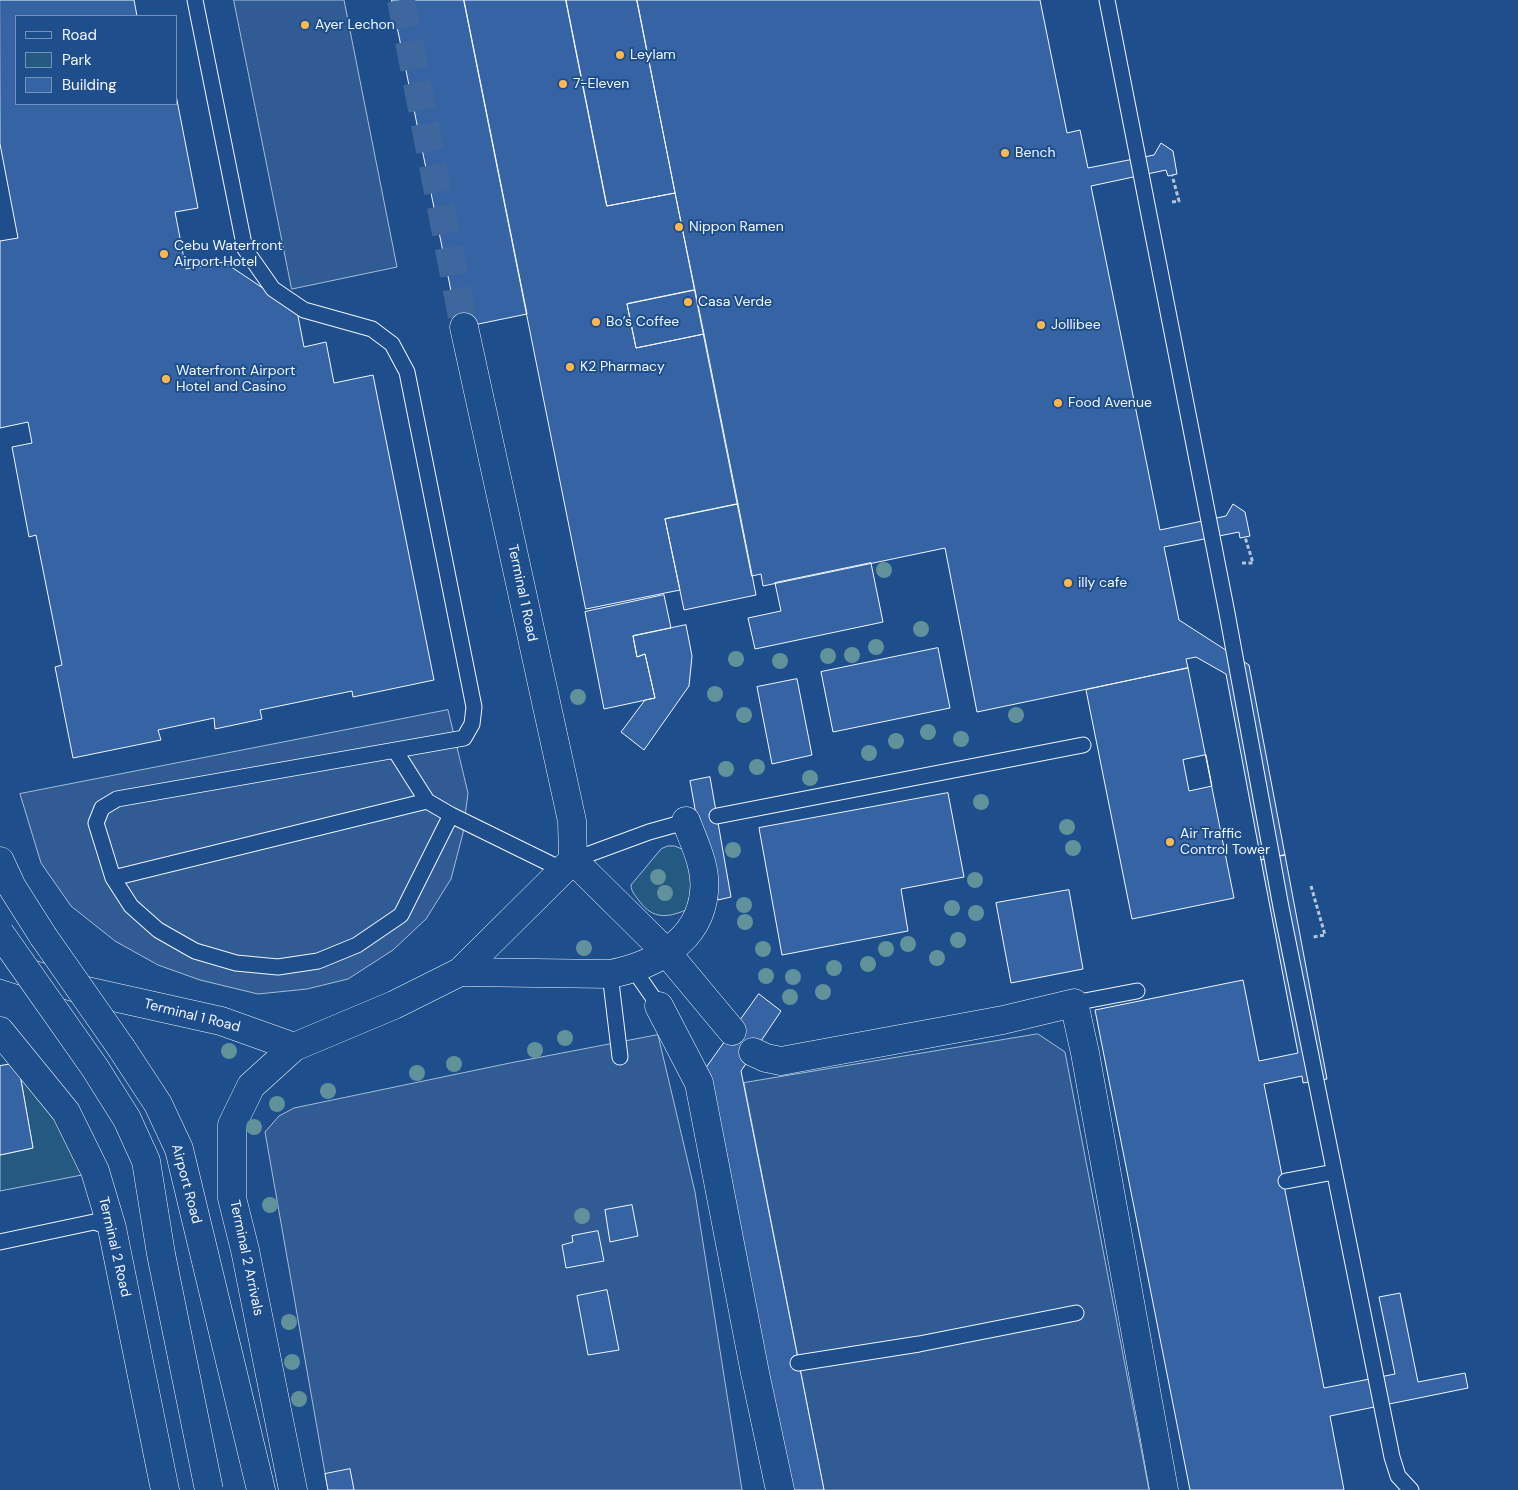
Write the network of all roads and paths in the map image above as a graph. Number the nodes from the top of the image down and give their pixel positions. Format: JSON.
{"nodes":[{"id":1,"x":195,"y":0,"type":"edge"},
{"id":2,"x":1107,"y":0,"type":"edge"},
{"id":3,"x":464,"y":327,"type":"tunnel mouth"},
{"id":4,"x":1245,"y":536,"type":"dead end"},
{"id":5,"x":1241,"y":555,"type":"dead end"},
{"id":6,"x":1083,"y":745,"type":"dead end"},
{"id":7,"x":396,"y":752,"type":"junction"},
{"id":8,"x":427,"y":801,"type":"junction"},
{"id":9,"x":451,"y":815,"type":"junction"},
{"id":10,"x":717,"y":816,"type":"dead end"},
{"id":11,"x":692,"y":820,"type":"joint"},
{"id":12,"x":0,"y":861,"type":"edge"},
{"id":13,"x":568,"y":865,"type":"junction"},
{"id":14,"x":113,"y":878,"type":"junction"},
{"id":15,"x":1311,"y":886,"type":"dead end"},
{"id":16,"x":1311,"y":929,"type":"dead end"},
{"id":17,"x":0,"y":933,"type":"edge"},
{"id":18,"x":667,"y":954,"type":"junction"},
{"id":19,"x":0,"y":964,"type":"edge"},
{"id":20,"x":460,"y":972,"type":"junction"},
{"id":21,"x":622,"y":972,"type":"junction"},
{"id":22,"x":1138,"y":991,"type":"dead end"},
{"id":23,"x":1074,"y":1003,"type":"junction"},
{"id":24,"x":659,"y":1006,"type":"joint"},
{"id":25,"x":0,"y":1031,"type":"edge"},
{"id":26,"x":732,"y":1031,"type":"dead end"},
{"id":27,"x":294,"y":1047,"type":"junction"},
{"id":28,"x":754,"y":1052,"type":"dead end"},
{"id":29,"x":620,"y":1057,"type":"dead end"},
{"id":30,"x":1334,"y":1172,"type":"junction"},
{"id":31,"x":1286,"y":1181,"type":"dead end"},
{"id":32,"x":112,"y":1228,"type":"junction"},
{"id":33,"x":0,"y":1242,"type":"edge"},
{"id":34,"x":1076,"y":1313,"type":"dead end"},
{"id":35,"x":798,"y":1363,"type":"dead end"},
{"id":36,"x":165,"y":1490,"type":"edge"},
{"id":37,"x":209,"y":1490,"type":"edge"},
{"id":38,"x":261,"y":1490,"type":"edge"},
{"id":39,"x":293,"y":1490,"type":"edge"},
{"id":40,"x":780,"y":1490,"type":"edge"},
{"id":41,"x":1164,"y":1490,"type":"edge"},
{"id":42,"x":1411,"y":1490,"type":"edge"}],
"edges":[{"from":1,"to":7,"type":"lane"},
{"from":2,"to":30,"type":"lane"},
{"from":3,"to":13,"type":"street","name":"Terminal 1 Road"},
{"from":4,"to":5,"type":"path"},
{"from":6,"to":10,"type":"lane"},
{"from":7,"to":8,"type":"lane"},
{"from":7,"to":14,"type":"lane"},
{"from":8,"to":9,"type":"lane"},
{"from":8,"to":14,"type":"lane"},
{"from":9,"to":13,"type":"lane"},
{"from":9,"to":14,"type":"lane"},
{"from":11,"to":13,"type":"lane"},
{"from":11,"to":18,"type":"street"},
{"from":12,"to":38,"type":"street","name":"Airport Road","bridge":true},
{"from":13,"to":18,"type":"street"},
{"from":13,"to":20,"type":"street"},
{"from":15,"to":16,"type":"path"},
{"from":17,"to":37,"type":"street","bridge":true},
{"from":18,"to":21,"type":"street"},
{"from":18,"to":26,"type":"street"},
{"from":19,"to":27,"type":"street","name":"Terminal 1 Road"},
{"from":20,"to":21,"type":"street"},
{"from":20,"to":27,"type":"street"},
{"from":21,"to":24,"type":"lane"},
{"from":21,"to":29,"type":"lane"},
{"from":22,"to":23,"type":"lane"},
{"from":23,"to":28,"type":"street"},
{"from":23,"to":41,"type":"street"},
{"from":24,"to":40,"type":"street"},
{"from":25,"to":32,"type":"street","name":"Terminal 2 Road"},
{"from":27,"to":39,"type":"street","name":"Terminal 2 Arrivals"},
{"from":30,"to":31,"type":"lane"},
{"from":30,"to":42,"type":"lane"},
{"from":32,"to":33,"type":"lane"},
{"from":32,"to":36,"type":"street","name":"Terminal 2 Road"},
{"from":34,"to":35,"type":"lane"}]}
